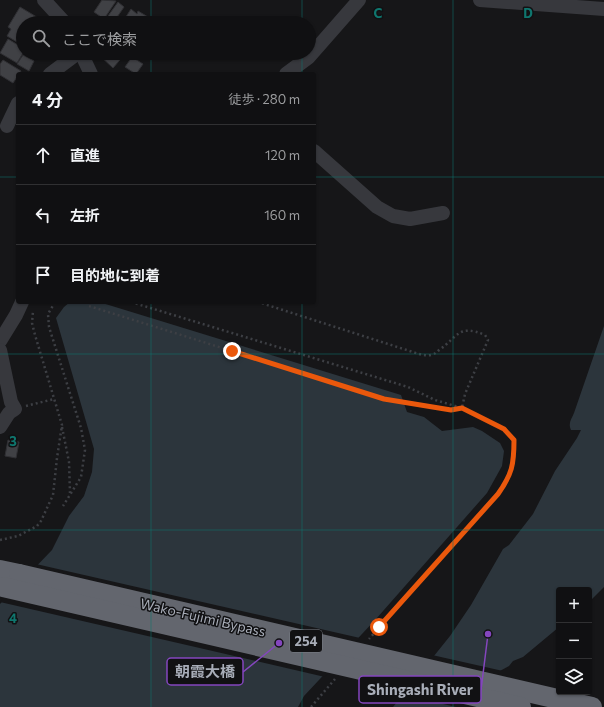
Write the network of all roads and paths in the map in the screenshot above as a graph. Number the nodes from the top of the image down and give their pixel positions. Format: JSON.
{"nodes":[{"id":1,"x":44,"y":0,"type":"edge"},
{"id":2,"x":357,"y":0,"type":"edge"},
{"id":3,"x":480,"y":0,"type":"edge"},
{"id":4,"x":604,"y":9,"type":"edge"},
{"id":5,"x":59,"y":16,"type":"edge"},
{"id":6,"x":316,"y":49,"type":"edge"},
{"id":7,"x":69,"y":60,"type":"edge"},
{"id":8,"x":84,"y":60,"type":"edge"},
{"id":9,"x":305,"y":60,"type":"edge"},
{"id":10,"x":53,"y":72,"type":"edge"},
{"id":11,"x":90,"y":72,"type":"edge"},
{"id":12,"x":289,"y":72,"type":"edge"},
{"id":13,"x":16,"y":108,"type":"edge"},
{"id":14,"x":8,"y":127,"type":"edge"},
{"id":15,"x":316,"y":153,"type":"edge"},
{"id":16,"x":443,"y":213,"type":"dead end"},
{"id":17,"x":28,"y":304,"type":"edge"},
{"id":18,"x":54,"y":304,"type":"edge"},
{"id":19,"x":138,"y":304,"type":"edge"},
{"id":20,"x":264,"y":304,"type":"edge"},
{"id":21,"x":89,"y":306,"type":"dead end"},
{"id":22,"x":0,"y":341,"type":"edge"},
{"id":23,"x":0,"y":350,"type":"edge"},
{"id":24,"x":54,"y":399,"type":"junction"},
{"id":25,"x":462,"y":408,"type":"junction"},
{"id":26,"x":15,"y":409,"type":"junction"},
{"id":27,"x":62,"y":425,"type":"junction"},
{"id":28,"x":0,"y":427,"type":"edge"},
{"id":29,"x":70,"y":494,"type":"junction"},
{"id":30,"x":63,"y":506,"type":"dead end"},
{"id":31,"x":0,"y":540,"type":"edge"},
{"id":32,"x":5,"y":580,"type":"edge"},
{"id":33,"x":364,"y":644,"type":"dead end"},
{"id":34,"x":336,"y":678,"type":"dead end"},
{"id":35,"x":311,"y":707,"type":"edge"},
{"id":36,"x":521,"y":707,"type":"edge"},
{"id":37,"x":592,"y":707,"type":"edge"}],
"edges":[{"from":1,"to":5,"type":"street"},
{"from":2,"to":6,"type":"street"},
{"from":3,"to":4,"type":"street"},
{"from":7,"to":10,"type":"street"},
{"from":8,"to":11,"type":"street"},
{"from":9,"to":12,"type":"street"},
{"from":13,"to":14,"type":"street"},
{"from":15,"to":16,"type":"street"},
{"from":17,"to":22,"type":"street"},
{"from":17,"to":24,"type":"path"},
{"from":18,"to":29,"type":"path"},
{"from":19,"to":25,"type":"path"},
{"from":20,"to":25,"type":"path"},
{"from":21,"to":25,"type":"path"},
{"from":23,"to":26,"type":"street"},
{"from":24,"to":26,"type":"path"},
{"from":24,"to":27,"type":"path"},
{"from":25,"to":33,"type":"path"},
{"from":26,"to":28,"type":"street"},
{"from":27,"to":29,"type":"path"},
{"from":27,"to":31,"type":"path"},
{"from":29,"to":30,"type":"path"},
{"from":32,"to":36,"type":"highway","name":"Wako-Fujimi Bypass","number":"254","bridge":true},
{"from":32,"to":37,"type":"highway","name":"Wako-Fujimi Bypass","number":"254","bridge":true},
{"from":34,"to":35,"type":"path"}]}
